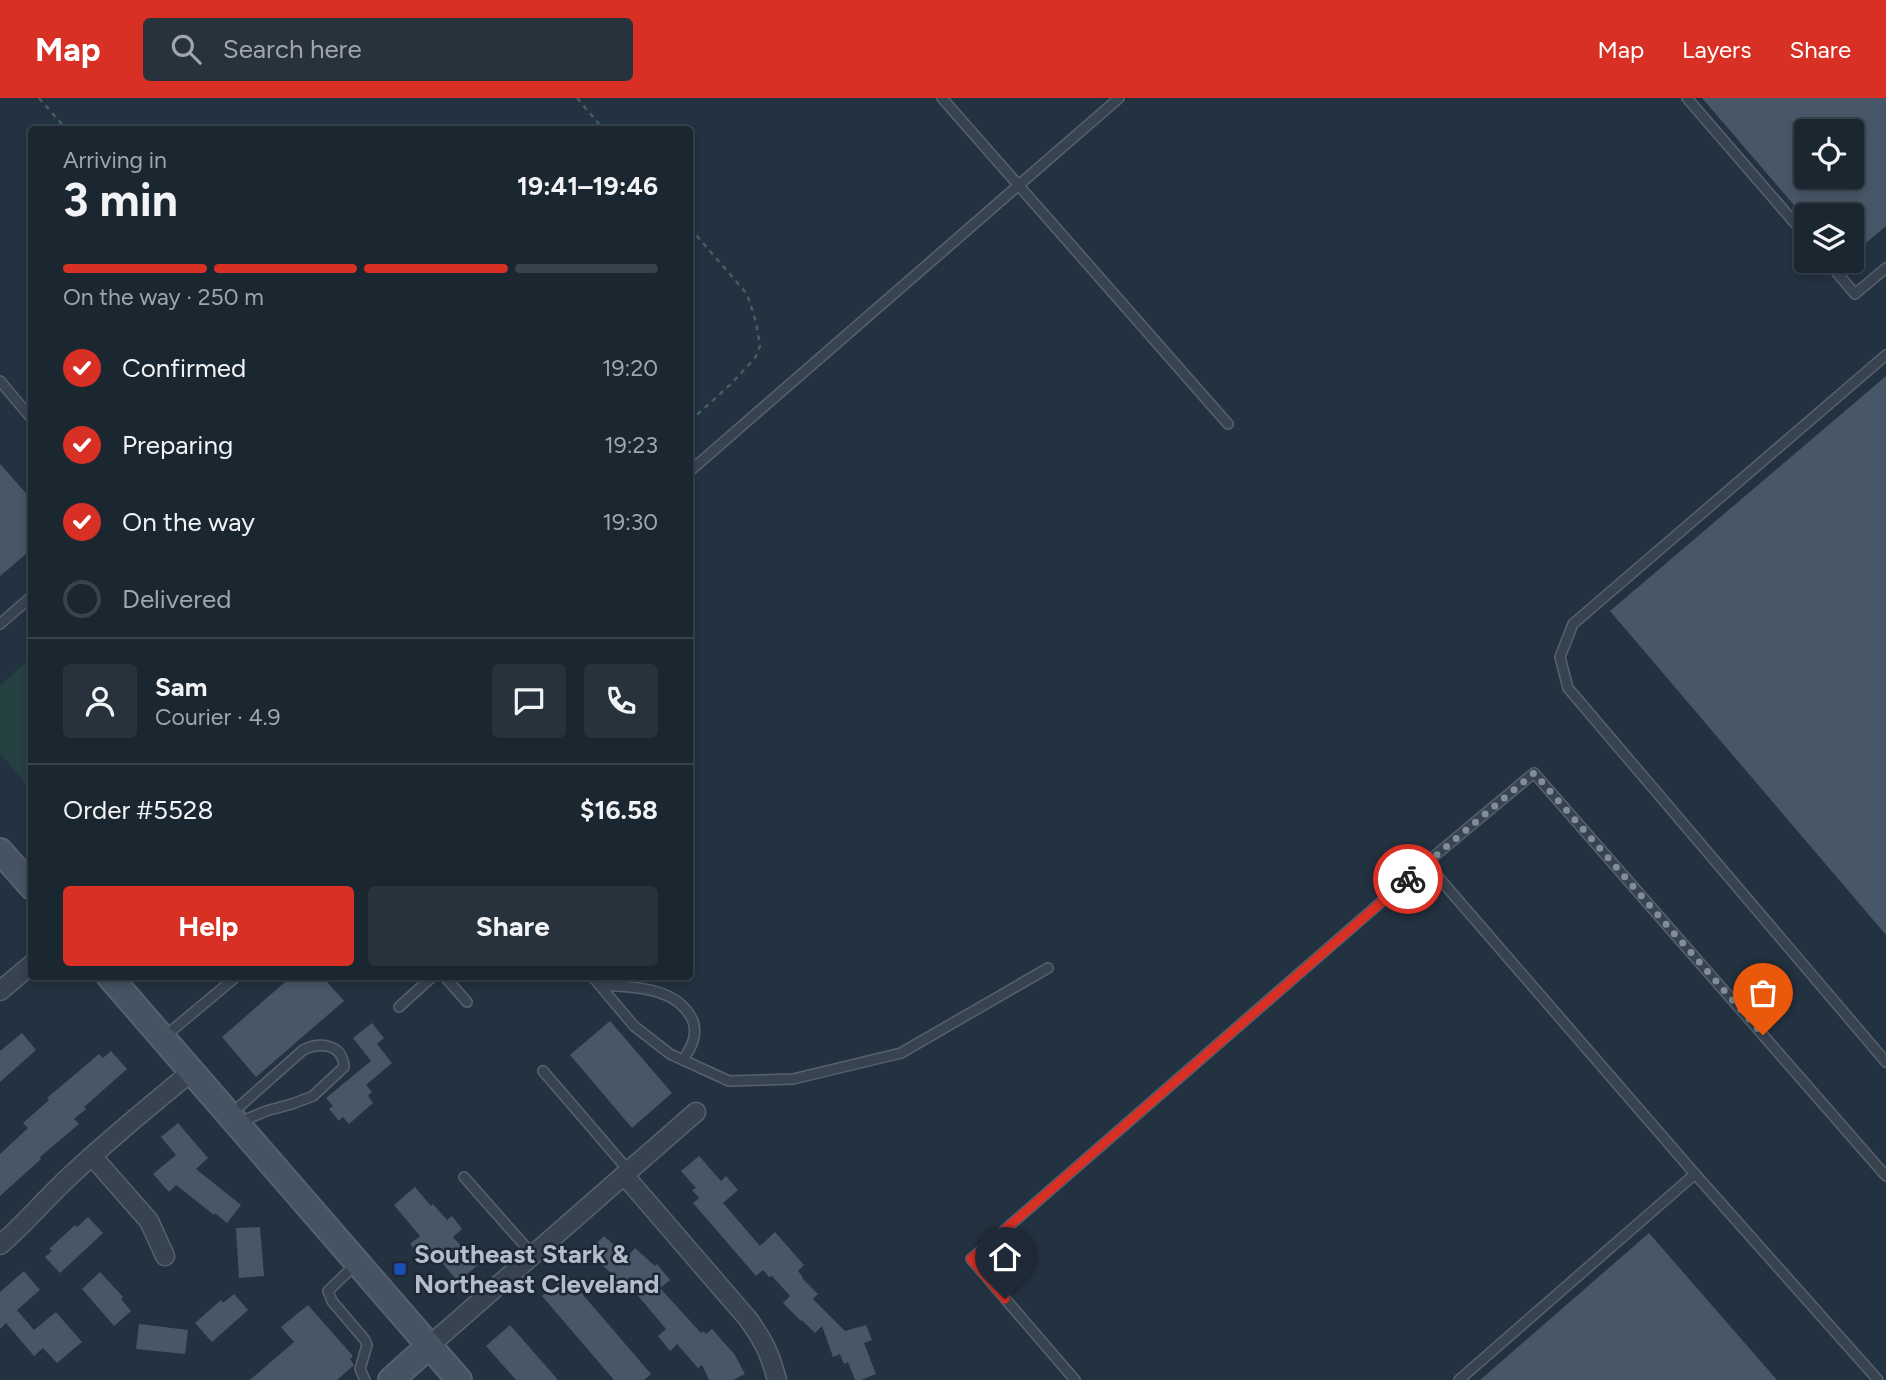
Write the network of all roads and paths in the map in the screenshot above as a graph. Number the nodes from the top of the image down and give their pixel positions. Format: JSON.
{"nodes":[{"id":1,"x":39,"y":98,"type":"edge"},
{"id":2,"x":577,"y":98,"type":"edge"},
{"id":3,"x":942,"y":98,"type":"edge"},
{"id":4,"x":1119,"y":98,"type":"edge"},
{"id":5,"x":1687,"y":98,"type":"edge"},
{"id":6,"x":64,"y":126,"type":"edge"},
{"id":7,"x":601,"y":126,"type":"edge"},
{"id":8,"x":1018,"y":187,"type":"junction"},
{"id":9,"x":1794,"y":222,"type":"edge"},
{"id":10,"x":693,"y":231,"type":"edge"},
{"id":11,"x":1886,"y":268,"type":"edge"},
{"id":12,"x":1838,"y":273,"type":"edge"},
{"id":13,"x":1886,"y":355,"type":"edge"},
{"id":14,"x":0,"y":381,"type":"edge"},
{"id":15,"x":28,"y":414,"type":"edge"},
{"id":16,"x":693,"y":418,"type":"edge"},
{"id":17,"x":1228,"y":425,"type":"dead end"},
{"id":18,"x":693,"y":468,"type":"edge"},
{"id":19,"x":28,"y":600,"type":"edge"},
{"id":20,"x":0,"y":624,"type":"edge"},
{"id":21,"x":0,"y":850,"type":"edge"},
{"id":22,"x":1426,"y":863,"type":"junction"},
{"id":23,"x":28,"y":882,"type":"edge"},
{"id":24,"x":28,"y":967,"type":"edge"},
{"id":25,"x":1048,"y":968,"type":"dead end"},
{"id":26,"x":112,"y":980,"type":"edge"},
{"id":27,"x":232,"y":980,"type":"edge"},
{"id":28,"x":429,"y":980,"type":"edge"},
{"id":29,"x":448,"y":980,"type":"edge"},
{"id":30,"x":596,"y":980,"type":"edge"},
{"id":31,"x":600,"y":985,"type":"junction"},
{"id":32,"x":0,"y":991,"type":"edge"},
{"id":33,"x":467,"y":1002,"type":"dead end"},
{"id":34,"x":399,"y":1007,"type":"dead end"},
{"id":35,"x":163,"y":1038,"type":"junction"},
{"id":36,"x":683,"y":1060,"type":"junction"},
{"id":37,"x":1886,"y":1062,"type":"edge"},
{"id":38,"x":543,"y":1071,"type":"dead end"},
{"id":39,"x":191,"y":1072,"type":"junction"},
{"id":40,"x":696,"y":1112,"type":"dead end"},
{"id":41,"x":233,"y":1120,"type":"junction"},
{"id":42,"x":92,"y":1156,"type":"junction"},
{"id":43,"x":626,"y":1173,"type":"junction"},
{"id":44,"x":1695,"y":1174,"type":"junction"},
{"id":45,"x":1886,"y":1176,"type":"edge"},
{"id":46,"x":464,"y":1177,"type":"dead end"},
{"id":47,"x":0,"y":1245,"type":"edge"},
{"id":48,"x":533,"y":1255,"type":"junction"},
{"id":49,"x":165,"y":1256,"type":"dead end"},
{"id":50,"x":357,"y":1263,"type":"junction"},
{"id":51,"x":429,"y":1346,"type":"junction"},
{"id":52,"x":365,"y":1380,"type":"edge"},
{"id":53,"x":391,"y":1380,"type":"edge"},
{"id":54,"x":459,"y":1380,"type":"edge"},
{"id":55,"x":777,"y":1380,"type":"edge"},
{"id":56,"x":1075,"y":1380,"type":"edge"},
{"id":57,"x":1459,"y":1380,"type":"edge"},
{"id":58,"x":1878,"y":1380,"type":"edge"}],
"edges":[{"from":1,"to":6,"type":"path"},
{"from":2,"to":7,"type":"path"},
{"from":3,"to":8,"type":"lane"},
{"from":4,"to":8,"type":"lane"},
{"from":5,"to":9,"type":"lane"},
{"from":8,"to":17,"type":"lane"},
{"from":8,"to":18,"type":"lane"},
{"from":10,"to":16,"type":"path"},
{"from":11,"to":12,"type":"lane"},
{"from":13,"to":37,"type":"lane"},
{"from":14,"to":15,"type":"lane"},
{"from":19,"to":20,"type":"lane"},
{"from":21,"to":23,"type":"main road"},
{"from":22,"to":44,"type":"lane"},
{"from":22,"to":45,"type":"lane"},
{"from":22,"to":56,"type":"lane"},
{"from":24,"to":32,"type":"street"},
{"from":25,"to":36,"type":"lane"},
{"from":26,"to":35,"type":"main road"},
{"from":27,"to":35,"type":"lane"},
{"from":28,"to":34,"type":"lane"},
{"from":29,"to":33,"type":"lane"},
{"from":30,"to":31,"type":"lane"},
{"from":31,"to":36,"type":"lane"},
{"from":31,"to":36,"type":"lane"},
{"from":35,"to":39,"type":"main road"},
{"from":38,"to":43,"type":"lane"},
{"from":39,"to":41,"type":"main road"},
{"from":39,"to":42,"type":"street"},
{"from":40,"to":43,"type":"street"},
{"from":41,"to":41,"type":"lane"},
{"from":41,"to":50,"type":"main road"},
{"from":42,"to":47,"type":"street"},
{"from":42,"to":49,"type":"street"},
{"from":43,"to":48,"type":"street"},
{"from":43,"to":55,"type":"street"},
{"from":44,"to":57,"type":"lane"},
{"from":44,"to":58,"type":"lane"},
{"from":46,"to":48,"type":"lane"},
{"from":48,"to":51,"type":"street"},
{"from":50,"to":51,"type":"main road"},
{"from":50,"to":52,"type":"lane"},
{"from":51,"to":53,"type":"main road"},
{"from":51,"to":54,"type":"main road"}]}
